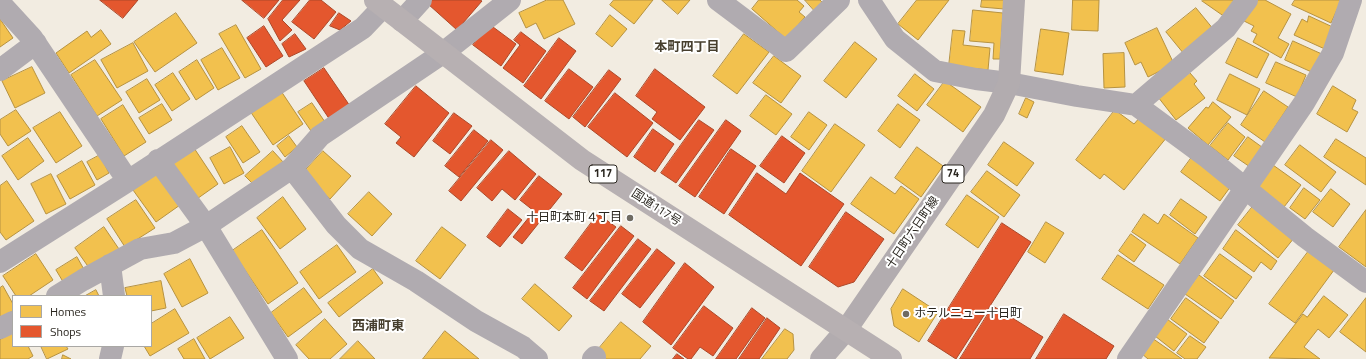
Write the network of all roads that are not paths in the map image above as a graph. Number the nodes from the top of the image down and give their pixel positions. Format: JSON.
{"nodes":[{"id":1,"x":421,"y":0,"type":"edge"},
{"id":2,"x":510,"y":0,"type":"edge"},
{"id":3,"x":718,"y":0,"type":"edge"},
{"id":4,"x":839,"y":0,"type":"edge"},
{"id":5,"x":869,"y":0,"type":"edge"},
{"id":6,"x":1014,"y":0,"type":"edge"},
{"id":7,"x":1247,"y":0,"type":"edge"},
{"id":8,"x":1351,"y":0,"type":"edge"},
{"id":9,"x":4,"y":3,"type":"edge"},
{"id":10,"x":379,"y":4,"type":"edge"},
{"id":11,"x":402,"y":21,"type":"junction"},
{"id":12,"x":36,"y":44,"type":"junction"},
{"id":13,"x":443,"y":53,"type":"junction"},
{"id":14,"x":0,"y":70,"type":"edge"},
{"id":15,"x":1009,"y":83,"type":"junction"},
{"id":16,"x":1136,"y":105,"type":"junction"},
{"id":17,"x":158,"y":160,"type":"junction"},
{"id":18,"x":292,"y":168,"type":"junction"},
{"id":19,"x":128,"y":181,"type":"junction"},
{"id":20,"x":1245,"y":188,"type":"junction"},
{"id":21,"x":206,"y":226,"type":"junction"},
{"id":22,"x":0,"y":262,"type":"edge"},
{"id":23,"x":110,"y":266,"type":"junction"},
{"id":24,"x":1366,"y":282,"type":"edge"},
{"id":25,"x":59,"y":295,"type":"edge"},
{"id":26,"x":114,"y":295,"type":"edge"},
{"id":27,"x":12,"y":322,"type":"edge"},
{"id":28,"x":0,"y":328,"type":"edge"},
{"id":29,"x":846,"y":330,"type":"junction"},
{"id":30,"x":113,"y":347,"type":"edge"},
{"id":31,"x":110,"y":359,"type":"edge"},
{"id":32,"x":287,"y":359,"type":"edge"},
{"id":33,"x":537,"y":359,"type":"edge"},
{"id":34,"x":821,"y":359,"type":"edge"},
{"id":35,"x":891,"y":359,"type":"edge"},
{"id":36,"x":1128,"y":359,"type":"edge"}],
"edges":[{"from":1,"to":11,"type":"street"},
{"from":2,"to":13,"type":"street"},
{"from":3,"to":4,"type":"street"},
{"from":5,"to":15,"type":"street"},
{"from":6,"to":15,"type":"main road","name":"十日町六日町線","number":"74"},
{"from":7,"to":16,"type":"street"},
{"from":8,"to":20,"type":"street"},
{"from":9,"to":12,"type":"street"},
{"from":10,"to":11,"type":"highway","name":"国道117号","number":"117"},
{"from":10,"to":17,"type":"street"},
{"from":11,"to":13,"type":"highway","name":"国道117号","number":"117"},
{"from":12,"to":14,"type":"street"},
{"from":12,"to":19,"type":"street"},
{"from":13,"to":18,"type":"street"},
{"from":13,"to":29,"type":"highway","name":"国道117号","number":"117"},
{"from":15,"to":16,"type":"street"},
{"from":15,"to":29,"type":"main road","name":"十日町六日町線","number":"74"},
{"from":16,"to":20,"type":"street"},
{"from":17,"to":19,"type":"street"},
{"from":17,"to":21,"type":"street"},
{"from":18,"to":21,"type":"street"},
{"from":18,"to":33,"type":"street"},
{"from":19,"to":22,"type":"street"},
{"from":20,"to":24,"type":"street"},
{"from":20,"to":36,"type":"street"},
{"from":21,"to":23,"type":"street"},
{"from":21,"to":32,"type":"street"},
{"from":23,"to":25,"type":"street"},
{"from":23,"to":26,"type":"street"},
{"from":27,"to":28,"type":"street"},
{"from":29,"to":34,"type":"main road","name":"十日町六日町線"},
{"from":29,"to":35,"type":"highway","name":"国道117号","number":"117"},
{"from":30,"to":31,"type":"street"}]}
